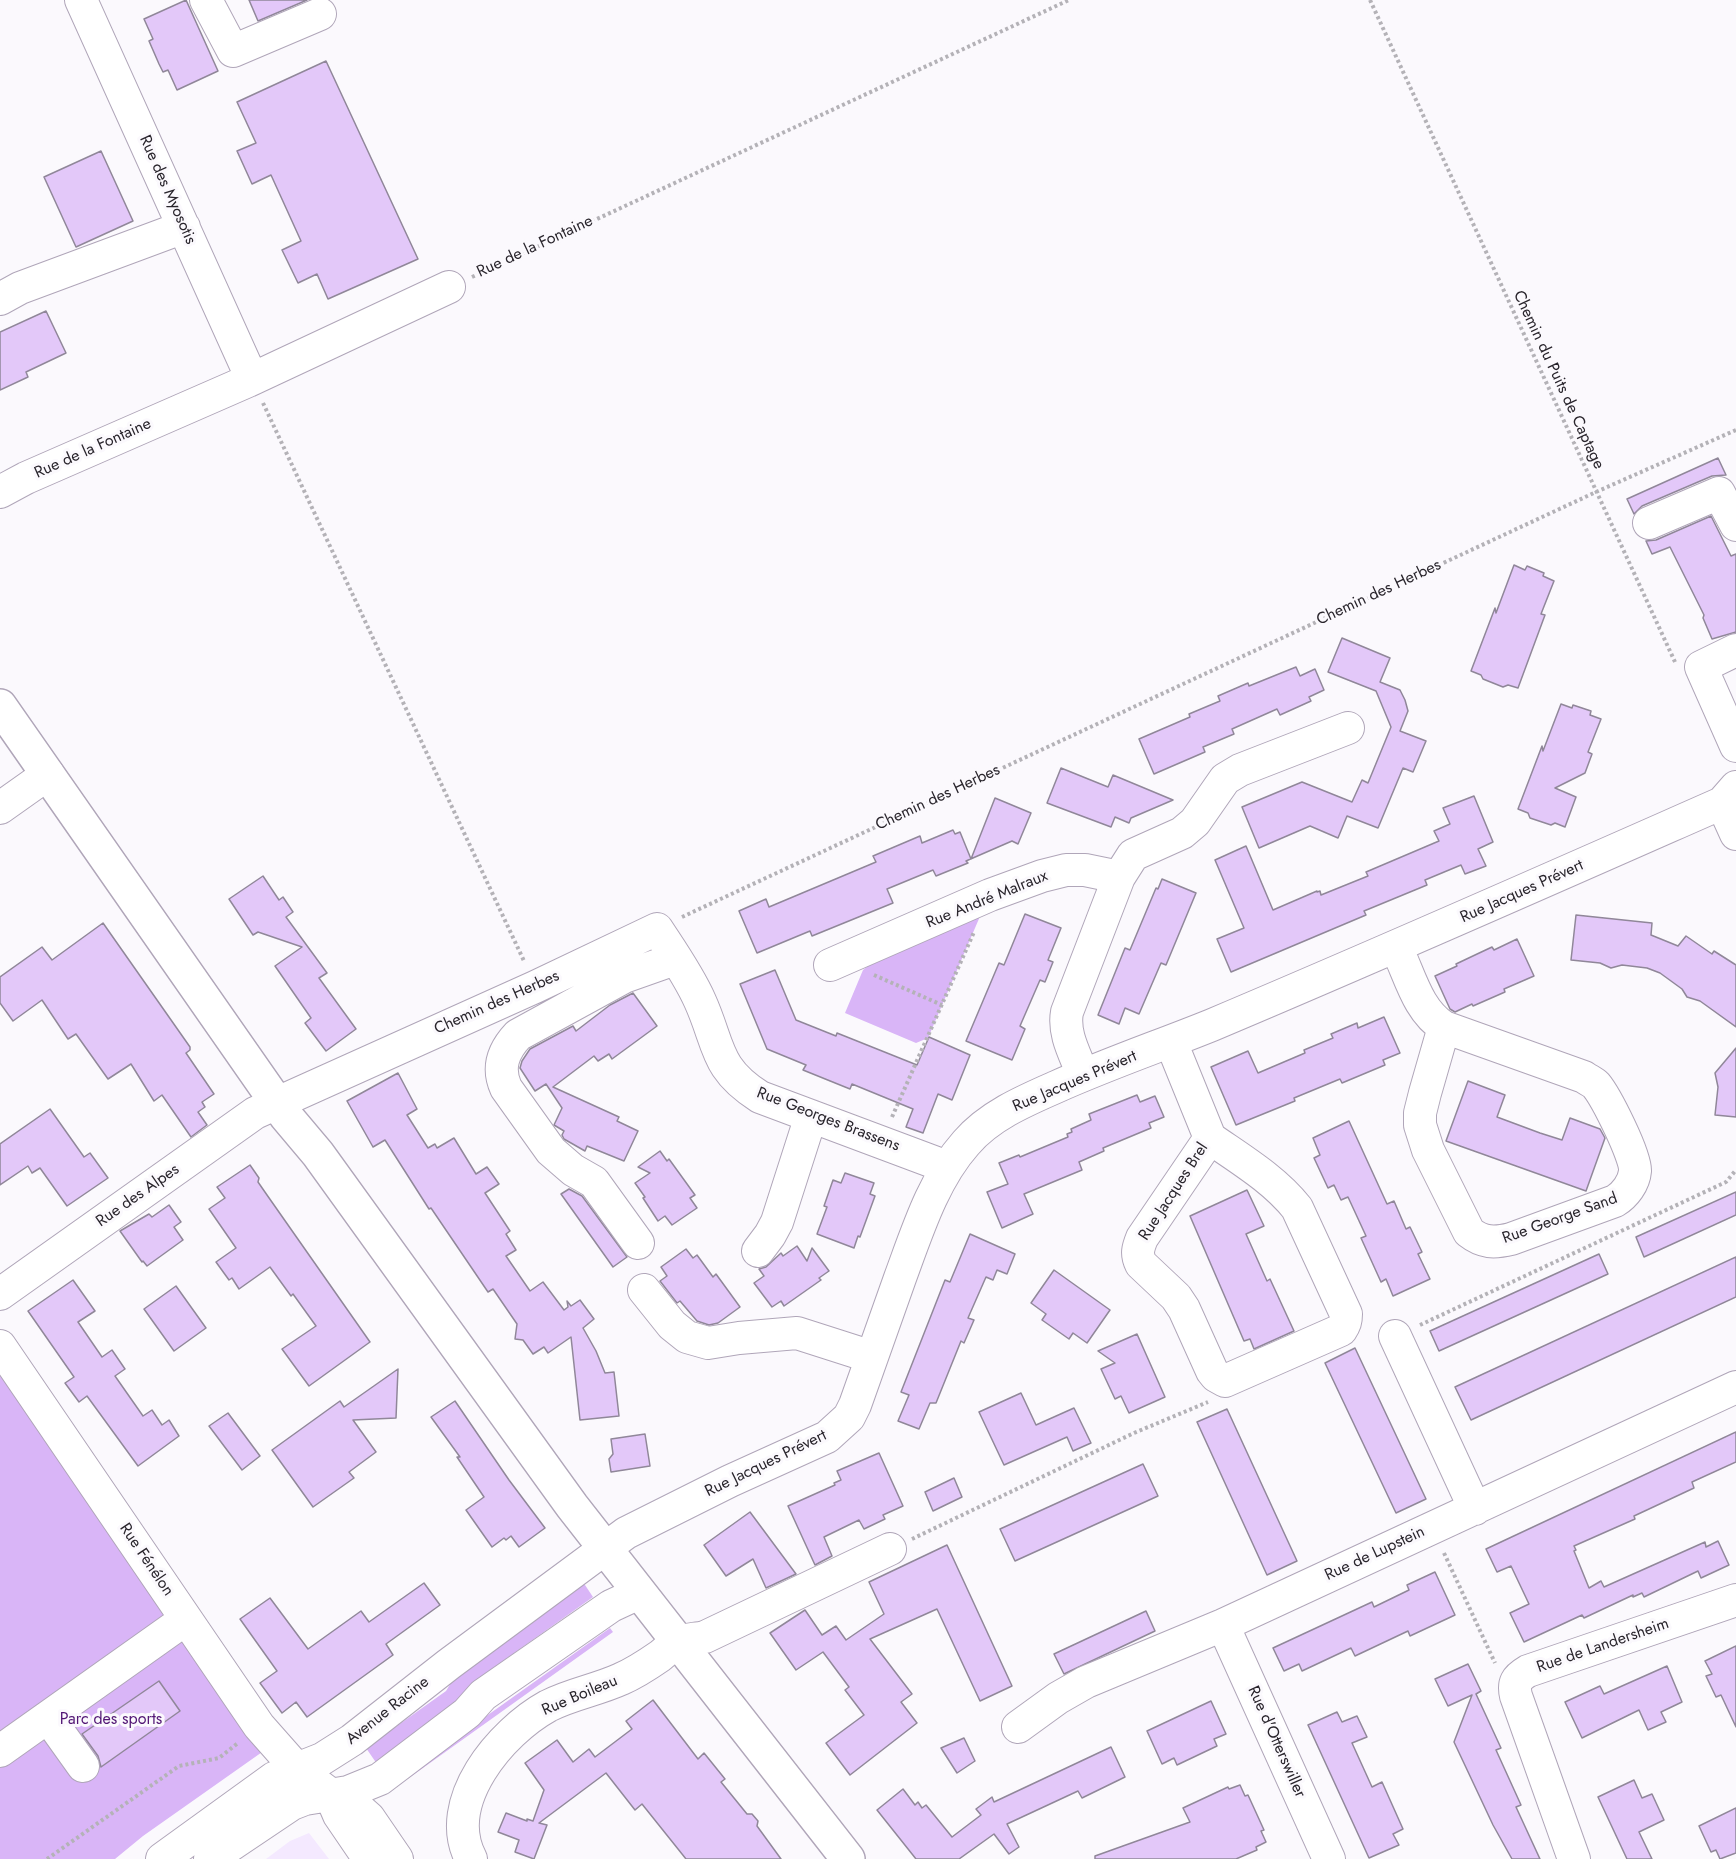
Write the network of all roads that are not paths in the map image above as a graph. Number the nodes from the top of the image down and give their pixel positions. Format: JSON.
{"nodes":[{"id":1,"x":206,"y":0,"type":"edge"},
{"id":2,"x":87,"y":2,"type":"edge"},
{"id":3,"x":320,"y":14,"type":"dead end"},
{"id":4,"x":184,"y":227,"type":"junction"},
{"id":5,"x":449,"y":287,"type":"road end"},
{"id":6,"x":0,"y":299,"type":"edge"},
{"id":7,"x":252,"y":379,"type":"junction"},
{"id":8,"x":0,"y":492,"type":"edge"},
{"id":9,"x":1649,"y":523,"type":"dead end"},
{"id":10,"x":1736,"y":525,"type":"edge"},
{"id":11,"x":1736,"y":650,"type":"edge"},
{"id":12,"x":0,"y":706,"type":"edge"},
{"id":13,"x":1348,"y":728,"type":"dead end"},
{"id":14,"x":1736,"y":746,"type":"edge"},
{"id":15,"x":48,"y":774,"type":"junction"},
{"id":16,"x":1729,"y":795,"type":"edge"},
{"id":17,"x":0,"y":808,"type":"edge"},
{"id":18,"x":1736,"y":834,"type":"edge"},
{"id":19,"x":1119,"y":877,"type":"junction"},
{"id":20,"x":657,"y":929,"type":"joint"},
{"id":21,"x":1396,"y":947,"type":"junction"},
{"id":22,"x":675,"y":959,"type":"junction"},
{"id":23,"x":836,"y":963,"type":"road end"},
{"id":24,"x":1444,"y":1027,"type":"junction"},
{"id":25,"x":1171,"y":1042,"type":"junction"},
{"id":26,"x":1083,"y":1075,"type":"junction"},
{"id":27,"x":279,"y":1103,"type":"junction"},
{"id":28,"x":811,"y":1116,"type":"junction"},
{"id":29,"x":1210,"y":1138,"type":"junction"},
{"id":30,"x":947,"y":1167,"type":"junction"},
{"id":31,"x":638,"y":1243,"type":"dead end"},
{"id":32,"x":758,"y":1251,"type":"dead end"},
{"id":33,"x":644,"y":1290,"type":"dead end"},
{"id":34,"x":0,"y":1294,"type":"edge"},
{"id":35,"x":1395,"y":1336,"type":"dead end"},
{"id":36,"x":0,"y":1346,"type":"edge"},
{"id":37,"x":872,"y":1357,"type":"junction"},
{"id":38,"x":1736,"y":1387,"type":"edge"},
{"id":39,"x":1475,"y":1509,"type":"junction"},
{"id":40,"x":605,"y":1549,"type":"junction"},
{"id":41,"x":890,"y":1549,"type":"dead end"},
{"id":42,"x":639,"y":1593,"type":"junction"},
{"id":43,"x":1736,"y":1600,"type":"edge"},
{"id":44,"x":186,"y":1618,"type":"junction"},
{"id":45,"x":1223,"y":1624,"type":"junction"},
{"id":46,"x":677,"y":1642,"type":"junction"},
{"id":47,"x":48,"y":1718,"type":"junction"},
{"id":48,"x":1018,"y":1727,"type":"dead end"},
{"id":49,"x":0,"y":1751,"type":"edge"},
{"id":50,"x":83,"y":1766,"type":"dead end"},
{"id":51,"x":297,"y":1769,"type":"junction"},
{"id":52,"x":330,"y":1794,"type":"junction"},
{"id":53,"x":162,"y":1859,"type":"edge"},
{"id":54,"x":210,"y":1859,"type":"edge"},
{"id":55,"x":369,"y":1859,"type":"edge"},
{"id":56,"x":397,"y":1859,"type":"edge"},
{"id":57,"x":471,"y":1859,"type":"edge"},
{"id":58,"x":848,"y":1859,"type":"edge"},
{"id":59,"x":1329,"y":1859,"type":"edge"},
{"id":60,"x":1574,"y":1859,"type":"edge"}],
"edges":[{"from":1,"to":3,"type":"street"},
{"from":2,"to":4,"type":"street","name":"Rue des Myosotis"},
{"from":4,"to":6,"type":"street"},
{"from":4,"to":7,"type":"street","name":"Rue des Myosotis"},
{"from":5,"to":7,"type":"street","name":"Rue de la Fontaine"},
{"from":7,"to":8,"type":"street","name":"Rue de la Fontaine"},
{"from":9,"to":10,"type":"street"},
{"from":11,"to":14,"type":"street"},
{"from":12,"to":15,"type":"main road"},
{"from":13,"to":19,"type":"street"},
{"from":15,"to":17,"type":"street"},
{"from":15,"to":27,"type":"main road"},
{"from":16,"to":18,"type":"street"},
{"from":16,"to":21,"type":"street","name":"Rue Jacques Prévert"},
{"from":19,"to":23,"type":"street","name":"Rue André Malraux"},
{"from":19,"to":26,"type":"street"},
{"from":20,"to":22,"type":"street","name":"Rue Georges Brassens"},
{"from":20,"to":27,"type":"street","name":"Chemin des Herbes"},
{"from":21,"to":24,"type":"street","name":"Rue George Sand"},
{"from":21,"to":25,"type":"street","name":"Rue Jacques Prévert"},
{"from":22,"to":28,"type":"street","name":"Rue Georges Brassens"},
{"from":22,"to":31,"type":"street"},
{"from":24,"to":24,"type":"street","name":"Rue George Sand"},
{"from":25,"to":26,"type":"street","name":"Rue Jacques Prévert"},
{"from":25,"to":29,"type":"street","name":"Rue Jacques Brel"},
{"from":26,"to":30,"type":"street","name":"Rue Jacques Prévert"},
{"from":27,"to":34,"type":"street","name":"Rue des Alpes"},
{"from":27,"to":40,"type":"main road"},
{"from":28,"to":30,"type":"street","name":"Rue Georges Brassens"},
{"from":28,"to":32,"type":"street"},
{"from":29,"to":29,"type":"street","name":"Rue Jacques Brel"},
{"from":30,"to":37,"type":"street","name":"Rue Jacques Prévert"},
{"from":33,"to":37,"type":"street"},
{"from":35,"to":39,"type":"street"},
{"from":36,"to":44,"type":"street","name":"Rue Fénélon"},
{"from":37,"to":40,"type":"street","name":"Rue Jacques Prévert"},
{"from":38,"to":39,"type":"street","name":"Rue de Lupstein"},
{"from":39,"to":45,"type":"street","name":"Rue de Lupstein"},
{"from":40,"to":42,"type":"main road"},
{"from":40,"to":51,"type":"street","name":"Avenue Racine"},
{"from":41,"to":46,"type":"street"},
{"from":42,"to":46,"type":"main road"},
{"from":42,"to":52,"type":"street"},
{"from":43,"to":60,"type":"street","name":"Rue de Landersheim"},
{"from":44,"to":47,"type":"street"},
{"from":44,"to":51,"type":"street","name":"Rue Fénélon"},
{"from":45,"to":48,"type":"street","name":"Rue de Lupstein"},
{"from":45,"to":59,"type":"street","name":"Rue d'Otterswiller"},
{"from":46,"to":57,"type":"street","name":"Rue Boileau"},
{"from":46,"to":58,"type":"main road"},
{"from":47,"to":49,"type":"street"},
{"from":47,"to":50,"type":"street"},
{"from":51,"to":52,"type":"street","name":"Rue Fénélon"},
{"from":51,"to":53,"type":"street","name":"Avenue Racine"},
{"from":52,"to":54,"type":"street"},
{"from":52,"to":55,"type":"street"},
{"from":52,"to":56,"type":"street","name":"Rue Fénélon"}]}
